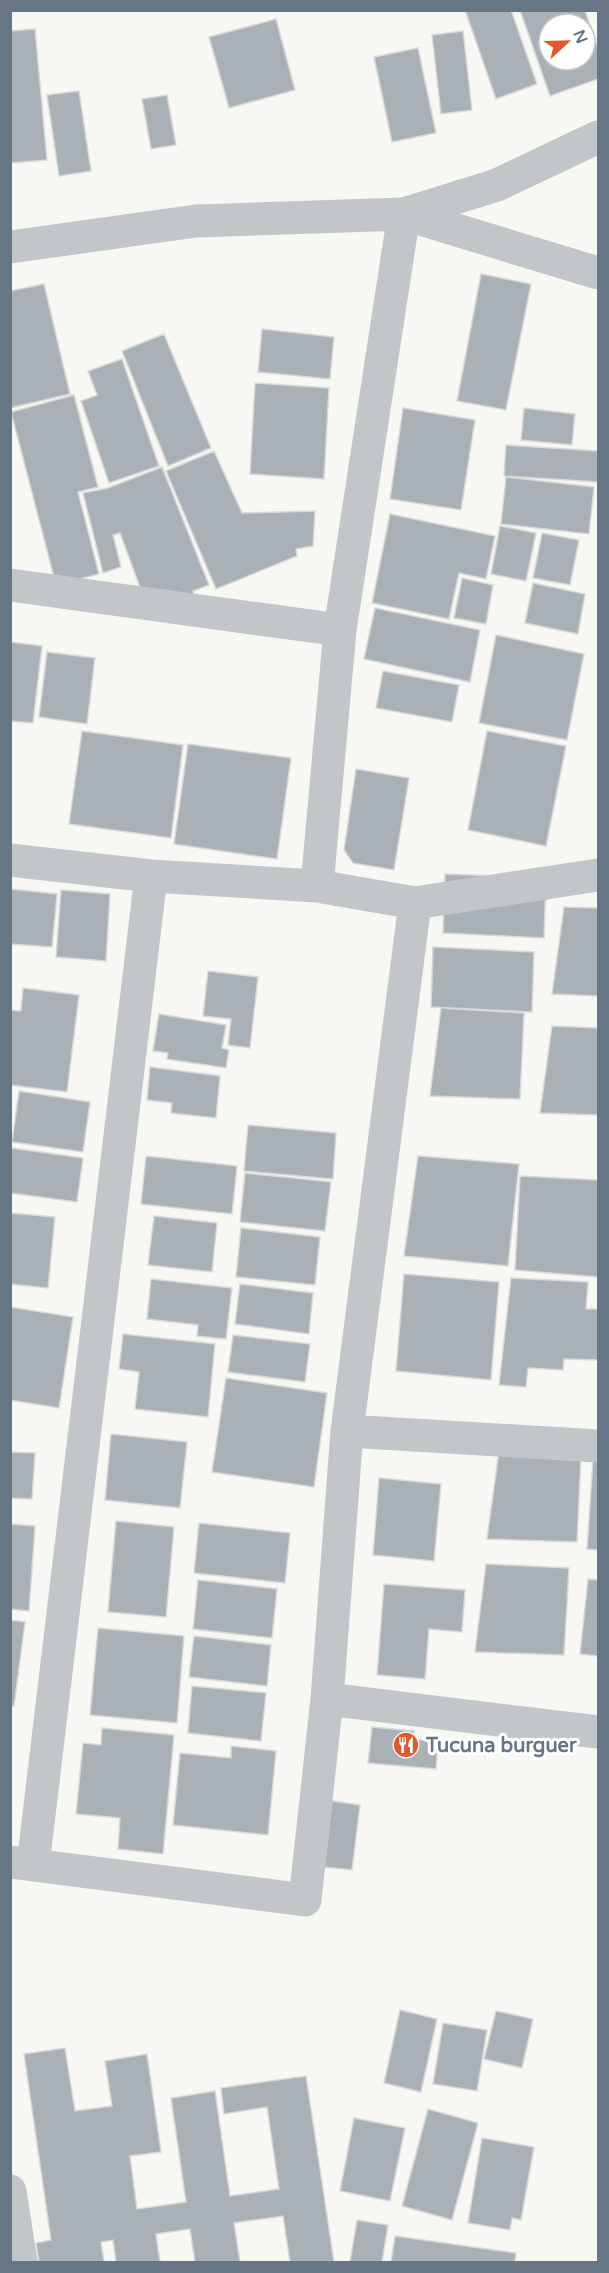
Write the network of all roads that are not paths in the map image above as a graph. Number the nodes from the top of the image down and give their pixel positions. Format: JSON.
{"nodes":[{"id":1,"x":598,"y":137,"type":"edge"},
{"id":2,"x":404,"y":214,"type":"junction"},
{"id":3,"x":10,"y":248,"type":"edge"},
{"id":4,"x":598,"y":273,"type":"edge"},
{"id":5,"x":10,"y":585,"type":"edge"},
{"id":6,"x":340,"y":630,"type":"junction"},
{"id":7,"x":10,"y":860,"type":"edge"},
{"id":8,"x":598,"y":875,"type":"edge"},
{"id":9,"x":151,"y":876,"type":"junction"},
{"id":10,"x":317,"y":886,"type":"junction"},
{"id":11,"x":415,"y":903,"type":"junction"},
{"id":12,"x":347,"y":1431,"type":"junction"},
{"id":13,"x":598,"y":1446,"type":"edge"},
{"id":14,"x":327,"y":1699,"type":"junction"},
{"id":15,"x":598,"y":1732,"type":"edge"},
{"id":16,"x":22,"y":1863,"type":"edge"},
{"id":17,"x":10,"y":2191,"type":"edge"},
{"id":18,"x":21,"y":2262,"type":"edge"}],
"edges":[{"from":1,"to":2,"type":"street"},
{"from":2,"to":3,"type":"street"},
{"from":2,"to":4,"type":"street"},
{"from":2,"to":6,"type":"street"},
{"from":5,"to":6,"type":"street"},
{"from":6,"to":10,"type":"street"},
{"from":7,"to":9,"type":"street"},
{"from":8,"to":11,"type":"street"},
{"from":9,"to":10,"type":"street"},
{"from":9,"to":16,"type":"street"},
{"from":10,"to":11,"type":"street"},
{"from":11,"to":12,"type":"street"},
{"from":12,"to":13,"type":"street"},
{"from":12,"to":14,"type":"street"},
{"from":14,"to":15,"type":"street"},
{"from":14,"to":16,"type":"street"},
{"from":17,"to":18,"type":"street"}]}
